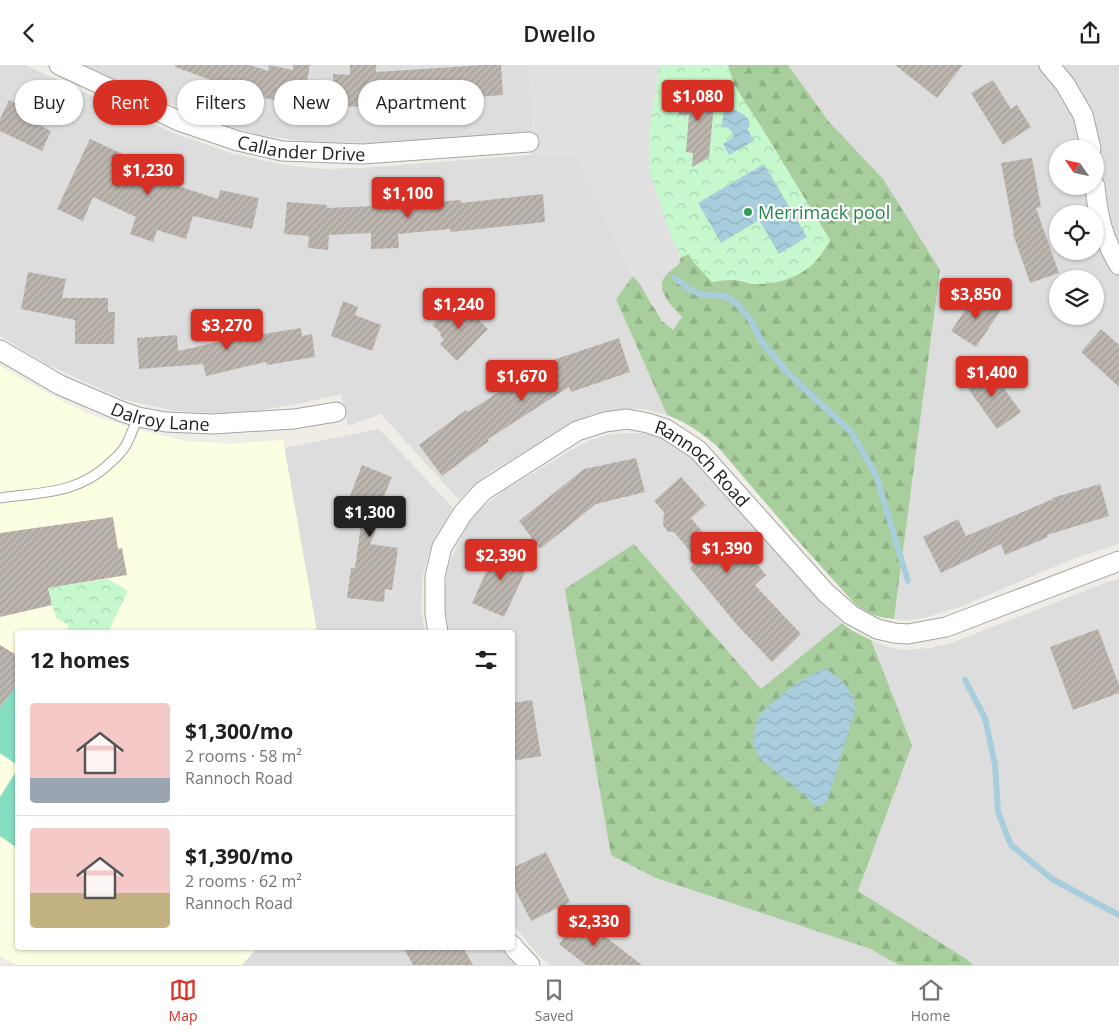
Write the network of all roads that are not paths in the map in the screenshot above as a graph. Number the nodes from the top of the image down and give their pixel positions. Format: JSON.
{"nodes":[{"id":1,"x":59,"y":65,"type":"edge"},
{"id":2,"x":1049,"y":65,"type":"edge"},
{"id":3,"x":1089,"y":140,"type":"edge"},
{"id":4,"x":529,"y":142,"type":"dead end"},
{"id":5,"x":1096,"y":195,"type":"edge"},
{"id":6,"x":1119,"y":265,"type":"edge"},
{"id":7,"x":0,"y":350,"type":"edge"},
{"id":8,"x":336,"y":412,"type":"dead end"},
{"id":9,"x":138,"y":417,"type":"junction"},
{"id":10,"x":0,"y":498,"type":"edge"},
{"id":11,"x":1119,"y":561,"type":"edge"},
{"id":12,"x":438,"y":630,"type":"edge"},
{"id":13,"x":515,"y":949,"type":"edge"},
{"id":14,"x":530,"y":965,"type":"edge"}],
"edges":[{"from":1,"to":4,"type":"street","name":"Callander Drive"},
{"from":2,"to":3,"type":"street"},
{"from":5,"to":6,"type":"street"},
{"from":7,"to":9,"type":"street","name":"Dalroy Lane"},
{"from":8,"to":9,"type":"street","name":"Dalroy Lane"},
{"from":9,"to":10,"type":"lane"},
{"from":11,"to":12,"type":"street","name":"Rannoch Road"},
{"from":13,"to":14,"type":"street"}]}
